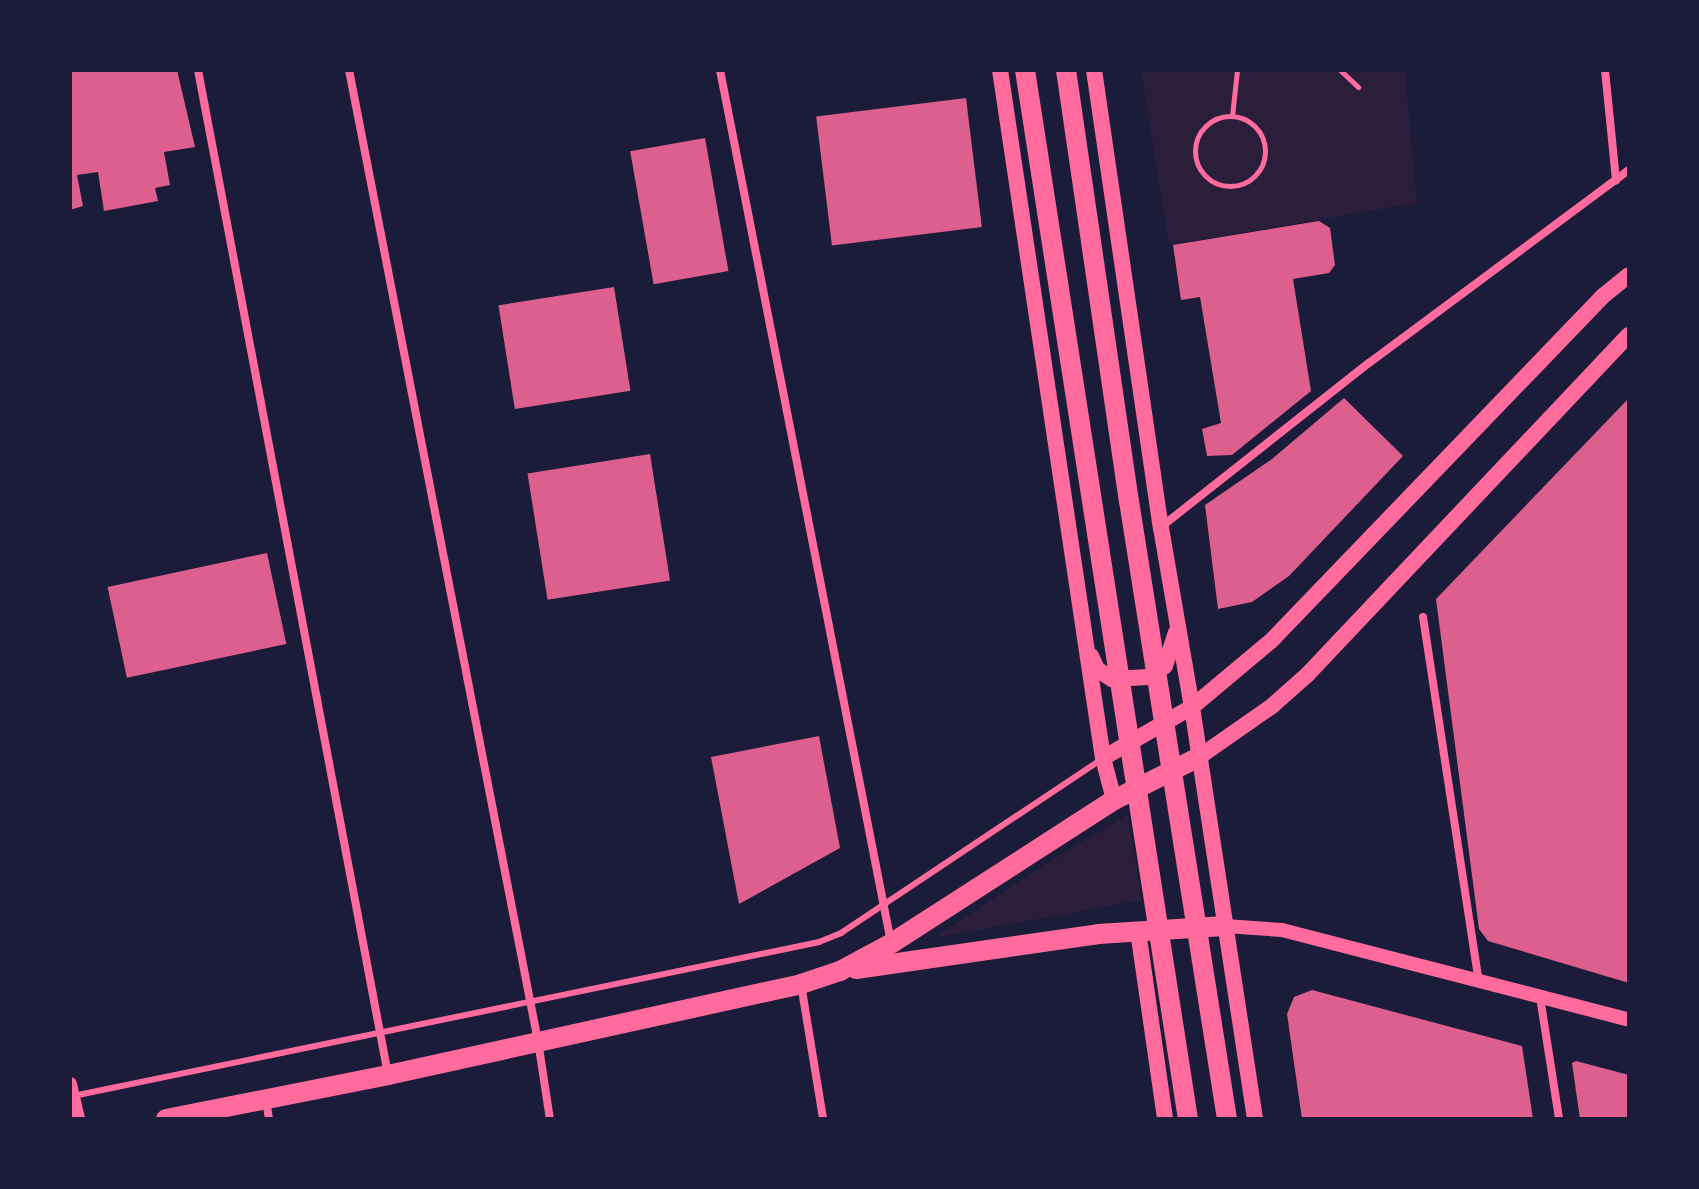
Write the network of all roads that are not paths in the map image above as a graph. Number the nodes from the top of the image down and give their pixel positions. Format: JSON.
{"nodes":[{"id":1,"x":198,"y":70,"type":"edge"},
{"id":2,"x":349,"y":70,"type":"edge"},
{"id":3,"x":720,"y":70,"type":"edge"},
{"id":4,"x":1000,"y":70,"type":"edge"},
{"id":5,"x":1025,"y":70,"type":"edge"},
{"id":6,"x":1066,"y":70,"type":"edge"},
{"id":7,"x":1094,"y":70,"type":"edge"},
{"id":8,"x":1605,"y":70,"type":"edge"},
{"id":9,"x":1629,"y":170,"type":"edge"},
{"id":10,"x":1616,"y":180,"type":"junction"},
{"id":11,"x":1629,"y":275,"type":"edge"},
{"id":12,"x":1629,"y":335,"type":"edge"},
{"id":13,"x":1161,"y":528,"type":"junction"},
{"id":14,"x":1423,"y":617,"type":"dead end"},
{"id":15,"x":1178,"y":625,"type":"junction"},
{"id":16,"x":1085,"y":640,"type":"junction"},
{"id":17,"x":1192,"y":707,"type":"junction"},
{"id":18,"x":1199,"y":757,"type":"junction"},
{"id":19,"x":1103,"y":758,"type":"junction"},
{"id":20,"x":1114,"y":800,"type":"junction"},
{"id":21,"x":884,"y":903,"type":"junction"},
{"id":22,"x":1225,"y":926,"type":"junction"},
{"id":23,"x":1138,"y":931,"type":"junction"},
{"id":24,"x":892,"y":943,"type":"junction"},
{"id":25,"x":840,"y":971,"type":"junction"},
{"id":26,"x":1479,"y":982,"type":"junction"},
{"id":27,"x":801,"y":984,"type":"junction"},
{"id":28,"x":1540,"y":997,"type":"junction"},
{"id":29,"x":530,"y":1004,"type":"junction"},
{"id":30,"x":1629,"y":1020,"type":"edge"},
{"id":31,"x":380,"y":1034,"type":"junction"},
{"id":32,"x":538,"y":1041,"type":"junction"},
{"id":33,"x":388,"y":1075,"type":"junction"},
{"id":34,"x":71,"y":1092,"type":"edge"},
{"id":35,"x":267,"y":1109,"type":"edge"},
{"id":36,"x":78,"y":1119,"type":"edge"},
{"id":37,"x":166,"y":1119,"type":"edge"},
{"id":38,"x":550,"y":1119,"type":"edge"},
{"id":39,"x":823,"y":1119,"type":"edge"},
{"id":40,"x":1165,"y":1119,"type":"edge"},
{"id":41,"x":1188,"y":1119,"type":"edge"},
{"id":42,"x":1227,"y":1119,"type":"edge"},
{"id":43,"x":1255,"y":1119,"type":"edge"},
{"id":44,"x":1559,"y":1119,"type":"edge"}],
"edges":[{"from":1,"to":31,"type":"street"},
{"from":2,"to":29,"type":"street"},
{"from":3,"to":21,"type":"street"},
{"from":4,"to":16,"type":"main road"},
{"from":5,"to":41,"type":"main road"},
{"from":6,"to":42,"type":"main road"},
{"from":7,"to":13,"type":"main road"},
{"from":8,"to":10,"type":"street"},
{"from":9,"to":10,"type":"street"},
{"from":10,"to":13,"type":"street"},
{"from":11,"to":17,"type":"main road"},
{"from":12,"to":18,"type":"main road"},
{"from":13,"to":15,"type":"main road"},
{"from":14,"to":26,"type":"street"},
{"from":15,"to":16,"type":"main road"},
{"from":15,"to":17,"type":"main road"},
{"from":16,"to":19,"type":"main road"},
{"from":17,"to":18,"type":"main road"},
{"from":17,"to":19,"type":"main road"},
{"from":18,"to":20,"type":"main road"},
{"from":18,"to":22,"type":"main road"},
{"from":19,"to":20,"type":"main road"},
{"from":19,"to":21,"type":"lane"},
{"from":20,"to":24,"type":"main road"},
{"from":21,"to":24,"type":"street"},
{"from":21,"to":29,"type":"lane"},
{"from":22,"to":23,"type":"main road"},
{"from":22,"to":26,"type":"street"},
{"from":22,"to":43,"type":"main road"},
{"from":23,"to":25,"type":"main road"},
{"from":23,"to":40,"type":"main road"},
{"from":24,"to":25,"type":"main road"},
{"from":25,"to":27,"type":"main road"},
{"from":26,"to":28,"type":"street"},
{"from":27,"to":32,"type":"main road"},
{"from":27,"to":39,"type":"street"},
{"from":28,"to":30,"type":"street"},
{"from":28,"to":44,"type":"street"},
{"from":29,"to":31,"type":"lane"},
{"from":29,"to":32,"type":"street"},
{"from":31,"to":33,"type":"street"},
{"from":31,"to":34,"type":"lane"},
{"from":32,"to":33,"type":"main road"},
{"from":32,"to":38,"type":"street"},
{"from":33,"to":35,"type":"main road"},
{"from":34,"to":36,"type":"street"},
{"from":35,"to":37,"type":"main road"}]}
